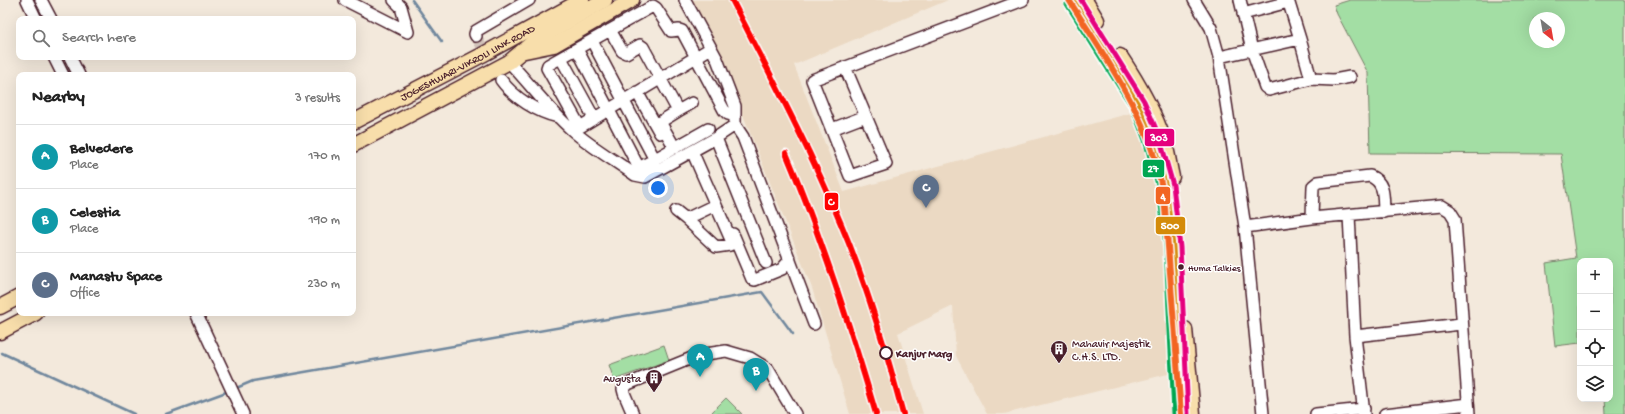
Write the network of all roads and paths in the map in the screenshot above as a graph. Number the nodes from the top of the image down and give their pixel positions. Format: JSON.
{"nodes":[{"id":1,"x":27,"y":0,"type":"edge"},
{"id":2,"x":41,"y":0,"type":"edge"},
{"id":3,"x":344,"y":0,"type":"edge"},
{"id":4,"x":394,"y":0,"type":"edge"},
{"id":5,"x":529,"y":0,"type":"edge"},
{"id":6,"x":581,"y":0,"type":"edge"},
{"id":7,"x":605,"y":0,"type":"edge"},
{"id":8,"x":632,"y":0,"type":"edge"},
{"id":9,"x":685,"y":0,"type":"edge"},
{"id":10,"x":1023,"y":0,"type":"edge"},
{"id":11,"x":1073,"y":0,"type":"edge"},
{"id":12,"x":1085,"y":0,"type":"edge"},
{"id":13,"x":1194,"y":0,"type":"edge"},
{"id":14,"x":1240,"y":0,"type":"edge"},
{"id":15,"x":1288,"y":1,"type":"edge"},
{"id":16,"x":1242,"y":14,"type":"junction"},
{"id":17,"x":35,"y":16,"type":"edge"},
{"id":18,"x":49,"y":16,"type":"edge"},
{"id":19,"x":610,"y":30,"type":"junction"},
{"id":20,"x":476,"y":36,"type":"dead end"},
{"id":21,"x":1300,"y":39,"type":"junction"},
{"id":22,"x":550,"y":40,"type":"junction"},
{"id":23,"x":592,"y":41,"type":"junction"},
{"id":24,"x":711,"y":48,"type":"junction"},
{"id":25,"x":576,"y":49,"type":"junction"},
{"id":26,"x":1252,"y":50,"type":"junction"},
{"id":27,"x":514,"y":57,"type":"junction"},
{"id":28,"x":696,"y":57,"type":"junction"},
{"id":29,"x":1219,"y":57,"type":"junction"},
{"id":30,"x":561,"y":58,"type":"junction"},
{"id":31,"x":56,"y":60,"type":"edge"},
{"id":32,"x":72,"y":60,"type":"edge"},
{"id":33,"x":845,"y":67,"type":"junction"},
{"id":34,"x":62,"y":72,"type":"edge"},
{"id":35,"x":78,"y":72,"type":"edge"},
{"id":36,"x":1350,"y":77,"type":"dead end"},
{"id":37,"x":661,"y":78,"type":"junction"},
{"id":38,"x":1310,"y":79,"type":"junction"},
{"id":39,"x":501,"y":80,"type":"tunnel mouth"},
{"id":40,"x":637,"y":92,"type":"junction"},
{"id":41,"x":624,"y":101,"type":"junction"},
{"id":42,"x":692,"y":103,"type":"dead end"},
{"id":43,"x":609,"y":110,"type":"junction"},
{"id":44,"x":678,"y":111,"type":"junction"},
{"id":45,"x":866,"y":116,"type":"junction"},
{"id":46,"x":558,"y":117,"type":"junction"},
{"id":47,"x":594,"y":118,"type":"junction"},
{"id":48,"x":356,"y":120,"type":"edge"},
{"id":49,"x":735,"y":120,"type":"junction"},
{"id":50,"x":658,"y":124,"type":"junction"},
{"id":51,"x":576,"y":129,"type":"junction"},
{"id":52,"x":708,"y":129,"type":"dead end"},
{"id":53,"x":832,"y":129,"type":"junction"},
{"id":54,"x":716,"y":138,"type":"junction"},
{"id":55,"x":356,"y":143,"type":"edge"},
{"id":56,"x":672,"y":150,"type":"junction"},
{"id":57,"x":694,"y":150,"type":"junction"},
{"id":58,"x":655,"y":160,"type":"junction"},
{"id":59,"x":715,"y":205,"type":"junction"},
{"id":60,"x":676,"y":211,"type":"dead end"},
{"id":61,"x":1384,"y":212,"type":"junction"},
{"id":62,"x":1349,"y":215,"type":"junction"},
{"id":63,"x":1312,"y":218,"type":"junction"},
{"id":64,"x":686,"y":219,"type":"junction"},
{"id":65,"x":1245,"y":227,"type":"junction"},
{"id":66,"x":790,"y":260,"type":"junction"},
{"id":67,"x":766,"y":263,"type":"dead end"},
{"id":68,"x":16,"y":299,"type":"edge"},
{"id":69,"x":0,"y":307,"type":"edge"},
{"id":70,"x":30,"y":316,"type":"edge"},
{"id":71,"x":197,"y":316,"type":"edge"},
{"id":72,"x":814,"y":324,"type":"dead end"},
{"id":73,"x":1461,"y":324,"type":"junction"},
{"id":74,"x":0,"y":332,"type":"edge"},
{"id":75,"x":1355,"y":336,"type":"junction"},
{"id":76,"x":1468,"y":409,"type":"edge"},
{"id":77,"x":242,"y":411,"type":"edge"},
{"id":78,"x":1364,"y":412,"type":"edge"},
{"id":79,"x":633,"y":414,"type":"edge"},
{"id":80,"x":796,"y":414,"type":"edge"},
{"id":81,"x":1181,"y":414,"type":"edge"},
{"id":82,"x":1192,"y":414,"type":"edge"},
{"id":83,"x":1263,"y":414,"type":"edge"},
{"id":84,"x":1316,"y":414,"type":"edge"},
{"id":85,"x":1385,"y":414,"type":"edge"}],
"edges":[{"from":1,"to":17,"type":"street"},
{"from":2,"to":18,"type":"street"},
{"from":3,"to":4,"type":"street"},
{"from":5,"to":20,"type":"street"},
{"from":6,"to":48,"type":"main road","name":"JOGESHWARI-VIKROLI LINK ROAD"},
{"from":7,"to":22,"type":"main road"},
{"from":8,"to":22,"type":"main road"},
{"from":9,"to":24,"type":"street"},
{"from":10,"to":33,"type":"street"},
{"from":11,"to":81,"type":"main road"},
{"from":12,"to":82,"type":"main road"},
{"from":13,"to":29,"type":"street"},
{"from":14,"to":16,"type":"street"},
{"from":15,"to":16,"type":"street"},
{"from":15,"to":21,"type":"street"},
{"from":16,"to":26,"type":"street"},
{"from":19,"to":23,"type":"street"},
{"from":19,"to":28,"type":"street"},
{"from":19,"to":37,"type":"street"},
{"from":21,"to":26,"type":"street"},
{"from":21,"to":38,"type":"street"},
{"from":22,"to":27,"type":"main road","name":"JOGESHWARI-VIKROLI LINK ROAD"},
{"from":23,"to":25,"type":"street"},
{"from":23,"to":41,"type":"street"},
{"from":24,"to":28,"type":"street"},
{"from":24,"to":49,"type":"street"},
{"from":25,"to":30,"type":"street"},
{"from":25,"to":43,"type":"street"},
{"from":26,"to":29,"type":"street"},
{"from":26,"to":38,"type":"street"},
{"from":27,"to":46,"type":"street"},
{"from":27,"to":55,"type":"main road","name":"JOGESHWARI-VIKROLI LINK ROAD"},
{"from":28,"to":37,"type":"street"},
{"from":28,"to":49,"type":"street"},
{"from":29,"to":65,"type":"street"},
{"from":30,"to":47,"type":"street"},
{"from":30,"to":51,"type":"street"},
{"from":31,"to":34,"type":"street"},
{"from":32,"to":35,"type":"street"},
{"from":33,"to":45,"type":"street"},
{"from":33,"to":53,"type":"street"},
{"from":36,"to":38,"type":"street"},
{"from":37,"to":40,"type":"street"},
{"from":37,"to":44,"type":"street"},
{"from":39,"to":46,"type":"street"},
{"from":40,"to":41,"type":"street"},
{"from":40,"to":50,"type":"street"},
{"from":41,"to":43,"type":"street"},
{"from":41,"to":58,"type":"street"},
{"from":42,"to":44,"type":"street"},
{"from":43,"to":47,"type":"street"},
{"from":43,"to":58,"type":"street"},
{"from":44,"to":50,"type":"street"},
{"from":45,"to":53,"type":"street"},
{"from":45,"to":53,"type":"street"},
{"from":46,"to":51,"type":"street"},
{"from":47,"to":51,"type":"street"},
{"from":49,"to":54,"type":"street"},
{"from":49,"to":66,"type":"street"},
{"from":50,"to":56,"type":"street"},
{"from":51,"to":57,"type":"street"},
{"from":52,"to":56,"type":"street"},
{"from":54,"to":57,"type":"street"},
{"from":54,"to":67,"type":"street"},
{"from":56,"to":58,"type":"street"},
{"from":57,"to":59,"type":"street"},
{"from":57,"to":66,"type":"street"},
{"from":59,"to":64,"type":"street"},
{"from":59,"to":64,"type":"street"},
{"from":60,"to":64,"type":"street"},
{"from":61,"to":62,"type":"street"},
{"from":61,"to":63,"type":"street"},
{"from":61,"to":73,"type":"street"},
{"from":62,"to":63,"type":"street"},
{"from":62,"to":75,"type":"street"},
{"from":63,"to":65,"type":"street"},
{"from":65,"to":83,"type":"street"},
{"from":66,"to":72,"type":"street"},
{"from":68,"to":69,"type":"main road"},
{"from":70,"to":74,"type":"main road"},
{"from":71,"to":77,"type":"street"},
{"from":73,"to":75,"type":"street"},
{"from":73,"to":76,"type":"street"},
{"from":75,"to":78,"type":"street"},
{"from":76,"to":85,"type":"street"},
{"from":78,"to":84,"type":"street"},
{"from":79,"to":80,"type":"street"}]}
